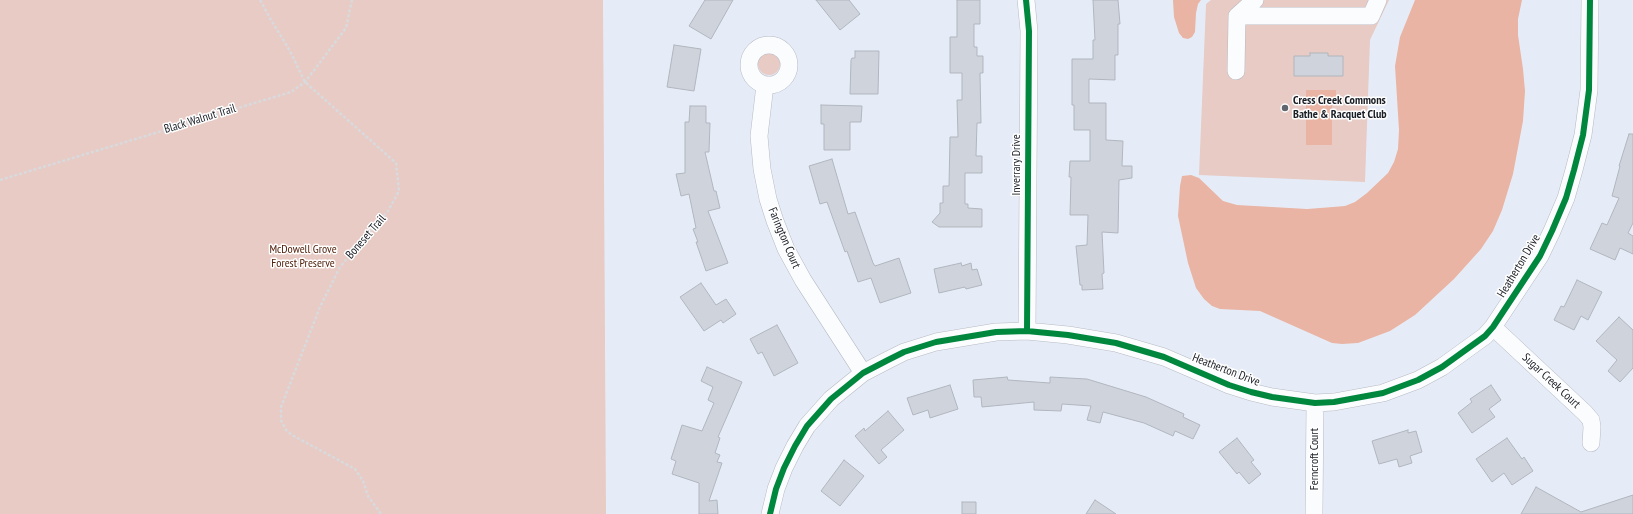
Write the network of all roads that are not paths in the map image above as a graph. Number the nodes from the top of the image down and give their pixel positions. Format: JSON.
{"nodes":[{"id":1,"x":1026,"y":0,"type":"edge"},
{"id":2,"x":1256,"y":0,"type":"edge"},
{"id":3,"x":1378,"y":0,"type":"edge"},
{"id":4,"x":1590,"y":0,"type":"edge"},
{"id":5,"x":1237,"y":16,"type":"junction"},
{"id":6,"x":1236,"y":71,"type":"dead end"},
{"id":7,"x":765,"y":84,"type":"dead end"},
{"id":8,"x":1493,"y":327,"type":"junction"},
{"id":9,"x":1027,"y":331,"type":"junction"},
{"id":10,"x":863,"y":373,"type":"junction"},
{"id":11,"x":1315,"y":403,"type":"junction"},
{"id":12,"x":1592,"y":443,"type":"dead end"},
{"id":13,"x":770,"y":514,"type":"edge"},
{"id":14,"x":1314,"y":514,"type":"edge"}],
"edges":[{"from":1,"to":9,"type":"street","name":"Inverrary Drive"},
{"from":2,"to":5,"type":"street"},
{"from":3,"to":5,"type":"street"},
{"from":4,"to":8,"type":"street","name":"Heatherton Drive"},
{"from":5,"to":6,"type":"street"},
{"from":7,"to":10,"type":"street","name":"Farington Court"},
{"from":8,"to":11,"type":"street","name":"Heatherton Drive"},
{"from":8,"to":12,"type":"street","name":"Sugar Creek Court"},
{"from":9,"to":10,"type":"street","name":"Heatherton Drive"},
{"from":9,"to":11,"type":"street","name":"Heatherton Drive"},
{"from":10,"to":13,"type":"street","name":"Heatherton Drive"},
{"from":11,"to":14,"type":"street","name":"Ferncroft Court"}]}
